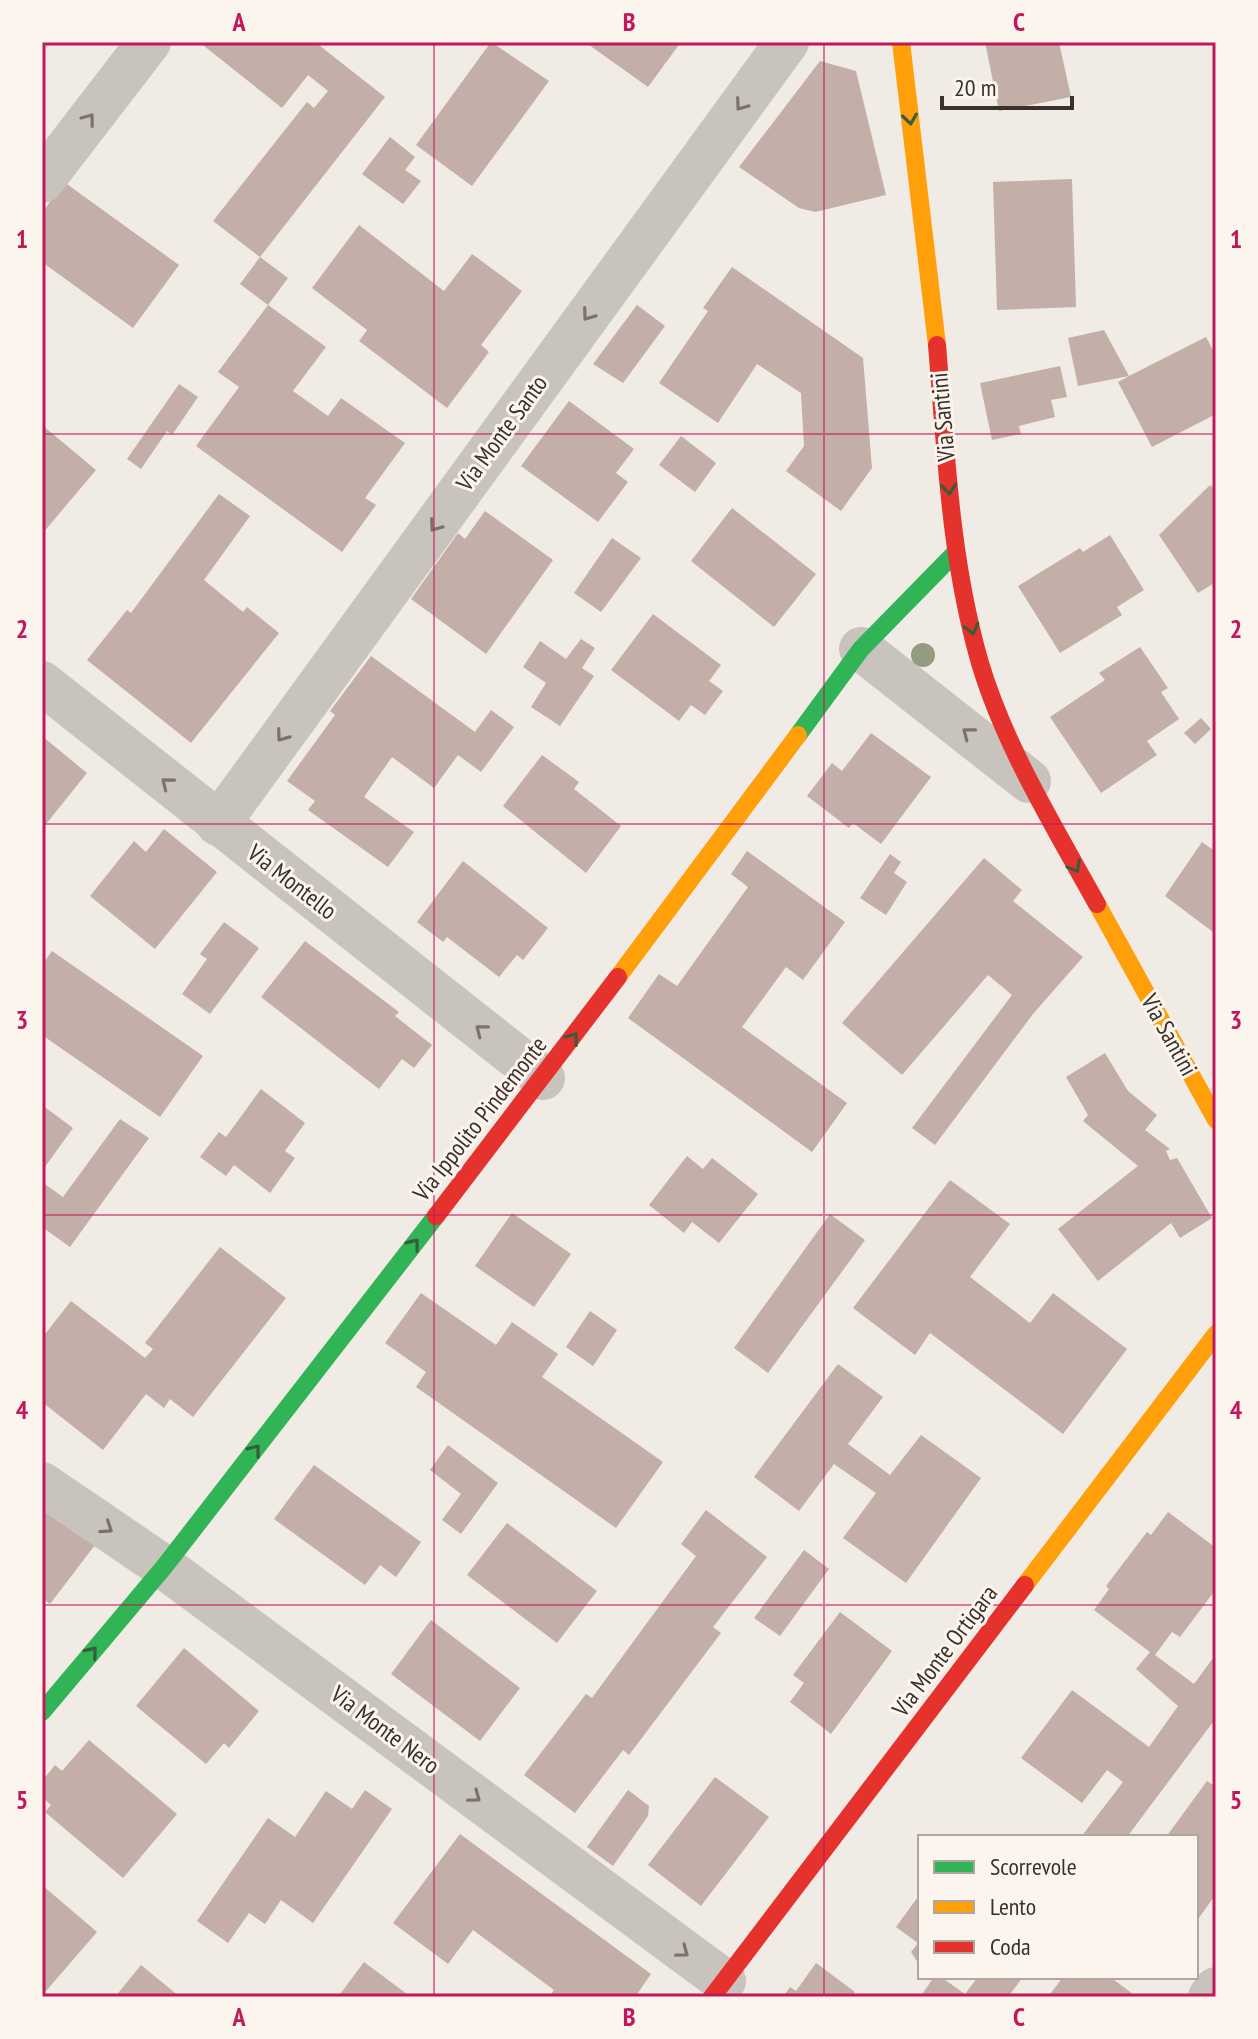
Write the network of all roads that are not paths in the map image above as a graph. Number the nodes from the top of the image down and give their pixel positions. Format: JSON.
{"nodes":[{"id":1,"x":149,"y":42,"type":"edge"},
{"id":2,"x":787,"y":42,"type":"edge"},
{"id":3,"x":901,"y":42,"type":"edge"},
{"id":4,"x":42,"y":181,"type":"edge"},
{"id":5,"x":954,"y":554,"type":"junction"},
{"id":6,"x":861,"y":649,"type":"junction"},
{"id":7,"x":42,"y":683,"type":"edge"},
{"id":8,"x":1029,"y":781,"type":"junction"},
{"id":9,"x":218,"y":824,"type":"junction"},
{"id":10,"x":543,"y":1078,"type":"junction"},
{"id":11,"x":1216,"y":1120,"type":"edge"},
{"id":12,"x":1216,"y":1334,"type":"edge"},
{"id":13,"x":42,"y":1484,"type":"edge"},
{"id":14,"x":164,"y":1567,"type":"junction"},
{"id":15,"x":42,"y":1712,"type":"edge"},
{"id":16,"x":718,"y":1989,"type":"edge"},
{"id":17,"x":1216,"y":1989,"type":"edge"},
{"id":18,"x":1210,"y":1997,"type":"edge"}],
"edges":[{"from":4,"to":1,"type":"street","one_way":true},
{"from":2,"to":9,"type":"street","name":"Via Monte Santo","one_way":true},
{"from":3,"to":5,"type":"street","name":"Via Santini","one_way":true},
{"from":5,"to":6,"type":"street","name":"Via Ippolito Pindemonte"},
{"from":5,"to":8,"type":"street","name":"Via Santini","one_way":true},
{"from":8,"to":6,"type":"street","name":"Via Santini","one_way":true},
{"from":10,"to":6,"type":"street","name":"Via Ippolito Pindemonte","one_way":true},
{"from":9,"to":7,"type":"street","name":"Via Montello","one_way":true},
{"from":8,"to":11,"type":"street","name":"Via Santini","one_way":true},
{"from":10,"to":9,"type":"street","name":"Via Montello","one_way":true},
{"from":14,"to":10,"type":"street","name":"Via Ippolito Pindemonte","one_way":true},
{"from":12,"to":16,"type":"street","name":"Via Monte Ortigara"},
{"from":13,"to":14,"type":"street","name":"Via Monte Nero","one_way":true},
{"from":15,"to":14,"type":"street","name":"Via Ippolito Pindemonte","one_way":true},
{"from":14,"to":16,"type":"street","name":"Via Monte Nero","one_way":true},
{"from":17,"to":18,"type":"street"}]}
